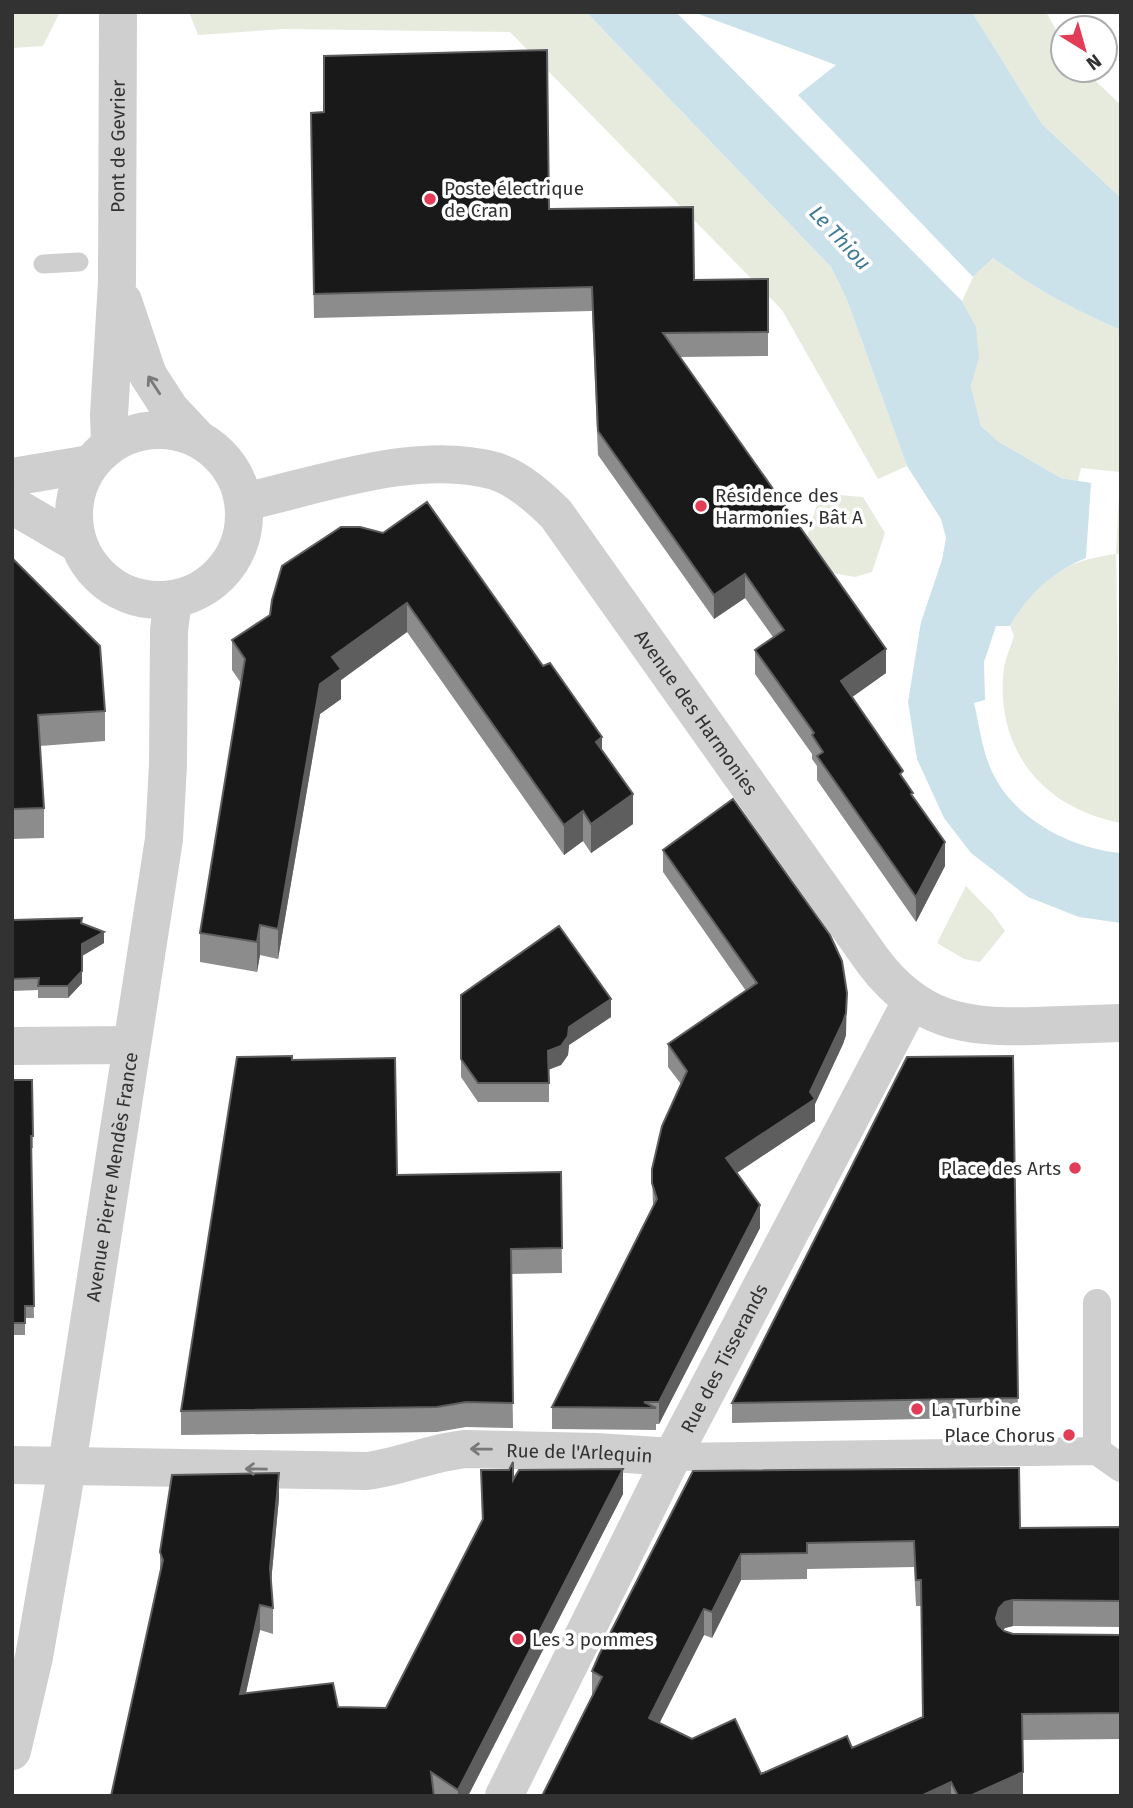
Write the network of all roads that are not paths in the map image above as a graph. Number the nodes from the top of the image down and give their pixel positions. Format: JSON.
{"nodes":[{"id":1,"x":118,"y":12,"type":"edge"},
{"id":2,"x":79,"y":262,"type":"dead end"},
{"id":3,"x":43,"y":264,"type":"dead end"},
{"id":4,"x":117,"y":282,"type":"junction"},
{"id":5,"x":197,"y":438,"type":"junction"},
{"id":6,"x":100,"y":454,"type":"junction"},
{"id":7,"x":12,"y":477,"type":"edge"},
{"id":8,"x":244,"y":502,"type":"junction"},
{"id":9,"x":12,"y":505,"type":"edge"},
{"id":10,"x":77,"y":543,"type":"junction"},
{"id":11,"x":173,"y":600,"type":"junction"},
{"id":12,"x":912,"y":1000,"type":"junction"},
{"id":13,"x":1121,"y":1023,"type":"edge"},
{"id":14,"x":130,"y":1045,"type":"junction"},
{"id":15,"x":12,"y":1046,"type":"edge"},
{"id":16,"x":1097,"y":1303,"type":"dead end"},
{"id":17,"x":1097,"y":1451,"type":"junction"},
{"id":18,"x":672,"y":1457,"type":"junction"},
{"id":19,"x":12,"y":1465,"type":"edge"},
{"id":20,"x":67,"y":1466,"type":"junction"},
{"id":21,"x":1121,"y":1468,"type":"edge"},
{"id":22,"x":12,"y":1751,"type":"edge"},
{"id":23,"x":504,"y":1796,"type":"edge"}],
"edges":[{"from":1,"to":4,"type":"street","name":"Pont de Gevrier"},
{"from":2,"to":3,"type":"lane"},
{"from":5,"to":4,"type":"street","name":"Pont de Gevrier","one_way":true},
{"from":4,"to":6,"type":"street","name":"Pont de Gevrier"},
{"from":5,"to":6,"type":"street"},
{"from":5,"to":8,"type":"street"},
{"from":6,"to":7,"type":"street"},
{"from":6,"to":10,"type":"street"},
{"from":8,"to":11,"type":"street"},
{"from":8,"to":12,"type":"street","name":"Avenue des Harmonies"},
{"from":9,"to":10,"type":"street"},
{"from":10,"to":11,"type":"street"},
{"from":11,"to":14,"type":"street","name":"Avenue Pierre Mendès France"},
{"from":12,"to":13,"type":"street","name":"Avenue des Harmonies"},
{"from":12,"to":18,"type":"street","name":"Rue des Tisserands"},
{"from":14,"to":15,"type":"street"},
{"from":14,"to":20,"type":"street","name":"Avenue Pierre Mendès France"},
{"from":16,"to":17,"type":"street"},
{"from":17,"to":18,"type":"street","name":"Rue de l'Arlequin"},
{"from":17,"to":21,"type":"street"},
{"from":18,"to":20,"type":"street","name":"Rue de l'Arlequin","one_way":true},
{"from":18,"to":23,"type":"street","name":"Rue des Tisserands"},
{"from":19,"to":20,"type":"street","name":"Rue de l'Arlequin"},
{"from":20,"to":22,"type":"street","name":"Avenue Pierre Mendès France"}]}
